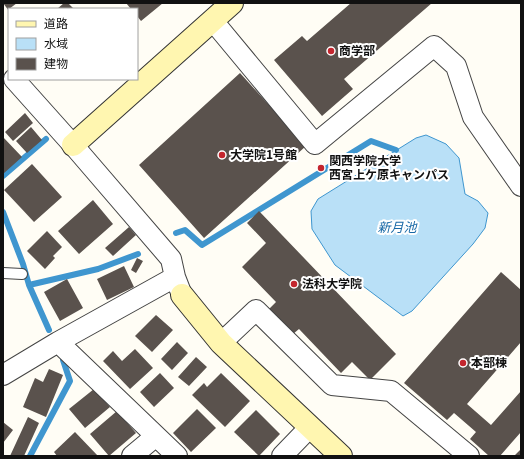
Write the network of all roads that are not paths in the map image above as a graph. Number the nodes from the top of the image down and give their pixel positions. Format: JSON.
{"nodes":[{"id":1,"x":232,"y":3,"type":"edge"},
{"id":2,"x":213,"y":21,"type":"junction"},
{"id":3,"x":15,"y":80,"type":"edge"},
{"id":4,"x":73,"y":145,"type":"junction"},
{"id":5,"x":521,"y":186,"type":"edge"},
{"id":6,"x":3,"y":273,"type":"edge"},
{"id":7,"x":22,"y":274,"type":"dead end"},
{"id":8,"x":178,"y":286,"type":"junction"},
{"id":9,"x":58,"y":342,"type":"junction"},
{"id":10,"x":221,"y":343,"type":"junction"},
{"id":11,"x":3,"y":375,"type":"edge"},
{"id":12,"x":310,"y":427,"type":"junction"},
{"id":13,"x":156,"y":436,"type":"junction"},
{"id":14,"x":132,"y":456,"type":"edge"},
{"id":15,"x":177,"y":456,"type":"edge"},
{"id":16,"x":282,"y":456,"type":"edge"},
{"id":17,"x":341,"y":456,"type":"edge"},
{"id":18,"x":469,"y":456,"type":"edge"}],
"edges":[{"from":1,"to":2,"type":"street"},
{"from":2,"to":4,"type":"street"},
{"from":2,"to":5,"type":"street"},
{"from":3,"to":4,"type":"street"},
{"from":4,"to":8,"type":"street"},
{"from":6,"to":7,"type":"lane"},
{"from":8,"to":9,"type":"street"},
{"from":8,"to":10,"type":"street"},
{"from":9,"to":11,"type":"street"},
{"from":9,"to":13,"type":"street"},
{"from":10,"to":12,"type":"street"},
{"from":10,"to":18,"type":"street"},
{"from":12,"to":16,"type":"street"},
{"from":12,"to":17,"type":"street"},
{"from":13,"to":14,"type":"street"},
{"from":13,"to":15,"type":"street"}]}
